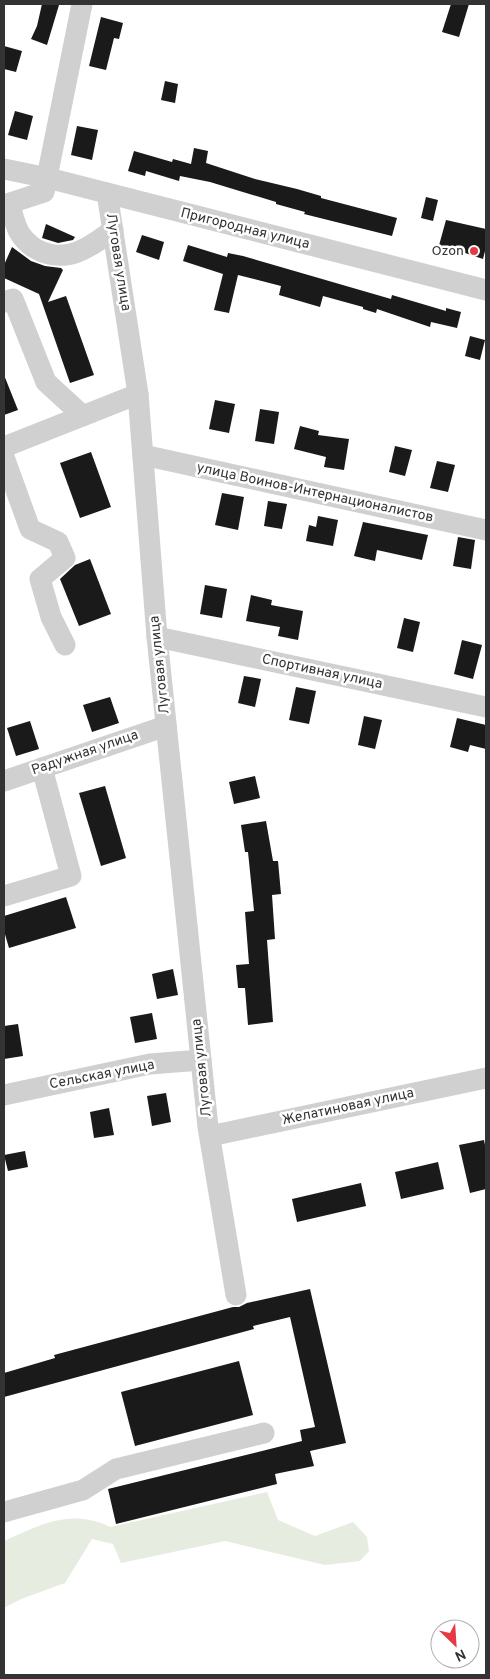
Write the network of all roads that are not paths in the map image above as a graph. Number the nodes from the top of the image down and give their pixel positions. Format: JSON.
{"nodes":[{"id":1,"x":82,"y":4,"type":"edge"},
{"id":2,"x":4,"y":169,"type":"edge"},
{"id":3,"x":48,"y":178,"type":"junction"},
{"id":4,"x":107,"y":193,"type":"junction"},
{"id":5,"x":6,"y":205,"type":"edge"},
{"id":6,"x":113,"y":230,"type":"junction"},
{"id":7,"x":486,"y":290,"type":"edge"},
{"id":8,"x":4,"y":302,"type":"edge"},
{"id":9,"x":138,"y":394,"type":"junction"},
{"id":10,"x":83,"y":416,"type":"junction"},
{"id":11,"x":4,"y":447,"type":"edge"},
{"id":12,"x":143,"y":455,"type":"junction"},
{"id":13,"x":4,"y":457,"type":"edge"},
{"id":14,"x":486,"y":530,"type":"edge"},
{"id":15,"x":157,"y":637,"type":"junction"},
{"id":16,"x":65,"y":645,"type":"dead end"},
{"id":17,"x":486,"y":707,"type":"edge"},
{"id":18,"x":166,"y":726,"type":"junction"},
{"id":19,"x":42,"y":768,"type":"junction"},
{"id":20,"x":4,"y":781,"type":"edge"},
{"id":21,"x":4,"y":896,"type":"edge"},
{"id":22,"x":201,"y":1060,"type":"junction"},
{"id":23,"x":486,"y":1078,"type":"edge"},
{"id":24,"x":4,"y":1095,"type":"edge"},
{"id":25,"x":210,"y":1136,"type":"junction"},
{"id":26,"x":236,"y":1295,"type":"dead end"},
{"id":27,"x":264,"y":1433,"type":"dead end"},
{"id":28,"x":4,"y":1512,"type":"edge"}],
"edges":[{"from":1,"to":3,"type":"street"},
{"from":2,"to":3,"type":"street","name":"Пригородная улица"},
{"from":3,"to":4,"type":"street","name":"Пригородная улица"},
{"from":3,"to":5,"type":"street"},
{"from":4,"to":6,"type":"street","name":"Луговая улица"},
{"from":4,"to":7,"type":"street","name":"Пригородная улица"},
{"from":5,"to":6,"type":"street"},
{"from":6,"to":9,"type":"street","name":"Луговая улица"},
{"from":8,"to":10,"type":"street"},
{"from":9,"to":10,"type":"street"},
{"from":9,"to":12,"type":"street","name":"Луговая улица"},
{"from":10,"to":11,"type":"street"},
{"from":12,"to":14,"type":"street","name":"улица Воинов-Интернационалистов"},
{"from":12,"to":15,"type":"street","name":"Луговая улица"},
{"from":13,"to":16,"type":"street"},
{"from":15,"to":17,"type":"street","name":"Спортивная улица"},
{"from":15,"to":18,"type":"street","name":"Луговая улица"},
{"from":18,"to":19,"type":"street","name":"Радужная улица"},
{"from":18,"to":22,"type":"street","name":"Луговая улица"},
{"from":19,"to":20,"type":"street","name":"Радужная улица"},
{"from":19,"to":21,"type":"street"},
{"from":22,"to":24,"type":"street","name":"Сельская улица"},
{"from":22,"to":25,"type":"street","name":"Луговая улица"},
{"from":23,"to":25,"type":"street","name":"Желатиновая улица"},
{"from":25,"to":26,"type":"street","name":"Луговая улица"},
{"from":27,"to":28,"type":"street"}]}
